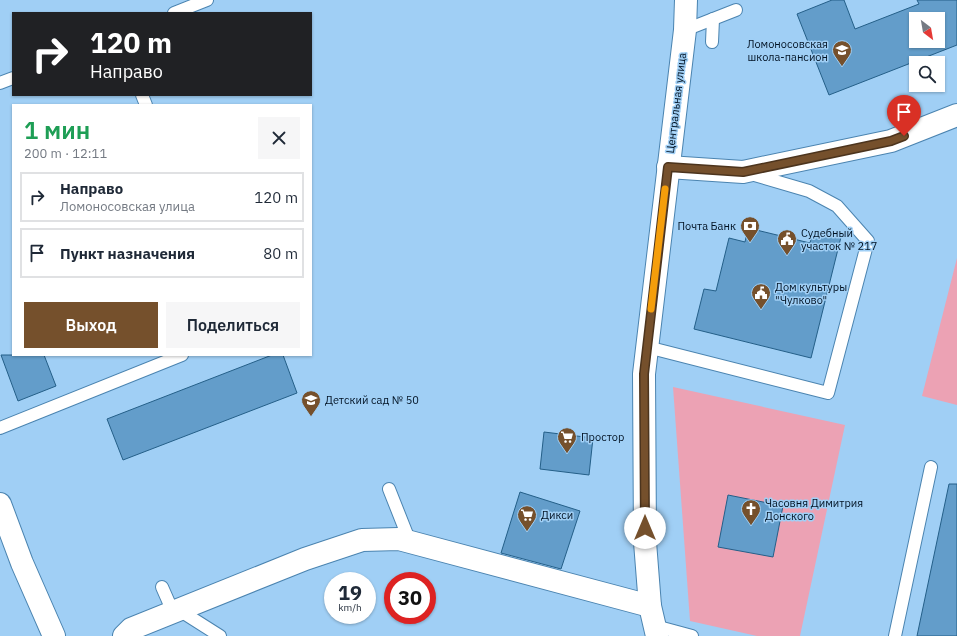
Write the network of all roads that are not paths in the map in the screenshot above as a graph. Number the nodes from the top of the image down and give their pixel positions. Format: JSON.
{"nodes":[{"id":1,"x":207,"y":0,"type":"edge"},
{"id":2,"x":686,"y":0,"type":"edge"},
{"id":3,"x":736,"y":10,"type":"dead end"},
{"id":4,"x":177,"y":12,"type":"edge"},
{"id":5,"x":713,"y":19,"type":"junction"},
{"id":6,"x":685,"y":30,"type":"junction"},
{"id":7,"x":712,"y":42,"type":"dead end"},
{"id":8,"x":12,"y":78,"type":"edge"},
{"id":9,"x":0,"y":83,"type":"edge"},
{"id":10,"x":957,"y":115,"type":"edge"},
{"id":11,"x":668,"y":167,"type":"junction"},
{"id":12,"x":743,"y":172,"type":"junction"},
{"id":13,"x":646,"y":347,"type":"junction"},
{"id":14,"x":180,"y":356,"type":"edge"},
{"id":15,"x":0,"y":428,"type":"edge"},
{"id":16,"x":931,"y":467,"type":"dead end"},
{"id":17,"x":389,"y":489,"type":"dead end"},
{"id":18,"x":0,"y":504,"type":"edge"},
{"id":19,"x":410,"y":542,"type":"junction"},
{"id":20,"x":162,"y":587,"type":"dead end"},
{"id":21,"x":176,"y":611,"type":"junction"},
{"id":22,"x":654,"y":623,"type":"edge"},
{"id":23,"x":54,"y":636,"type":"edge"},
{"id":24,"x":124,"y":636,"type":"edge"},
{"id":25,"x":220,"y":636,"type":"edge"},
{"id":26,"x":692,"y":636,"type":"edge"},
{"id":27,"x":895,"y":636,"type":"edge"}],
"edges":[{"from":1,"to":4,"type":"lane"},
{"from":2,"to":6,"type":"street","name":"Центральная улица"},
{"from":3,"to":5,"type":"lane"},
{"from":5,"to":6,"type":"lane"},
{"from":5,"to":7,"type":"lane"},
{"from":6,"to":11,"type":"street","name":"Центральная улица"},
{"from":8,"to":9,"type":"lane"},
{"from":10,"to":12,"type":"street"},
{"from":11,"to":12,"type":"street"},
{"from":11,"to":13,"type":"street","name":"Центральная улица"},
{"from":12,"to":13,"type":"lane"},
{"from":13,"to":22,"type":"street","name":"Центральная улица"},
{"from":14,"to":15,"type":"lane"},
{"from":16,"to":27,"type":"lane"},
{"from":17,"to":19,"type":"lane"},
{"from":18,"to":23,"type":"street"},
{"from":19,"to":21,"type":"street"},
{"from":19,"to":22,"type":"street"},
{"from":20,"to":21,"type":"lane"},
{"from":21,"to":24,"type":"street"},
{"from":21,"to":25,"type":"lane"},
{"from":22,"to":26,"type":"lane"}]}
